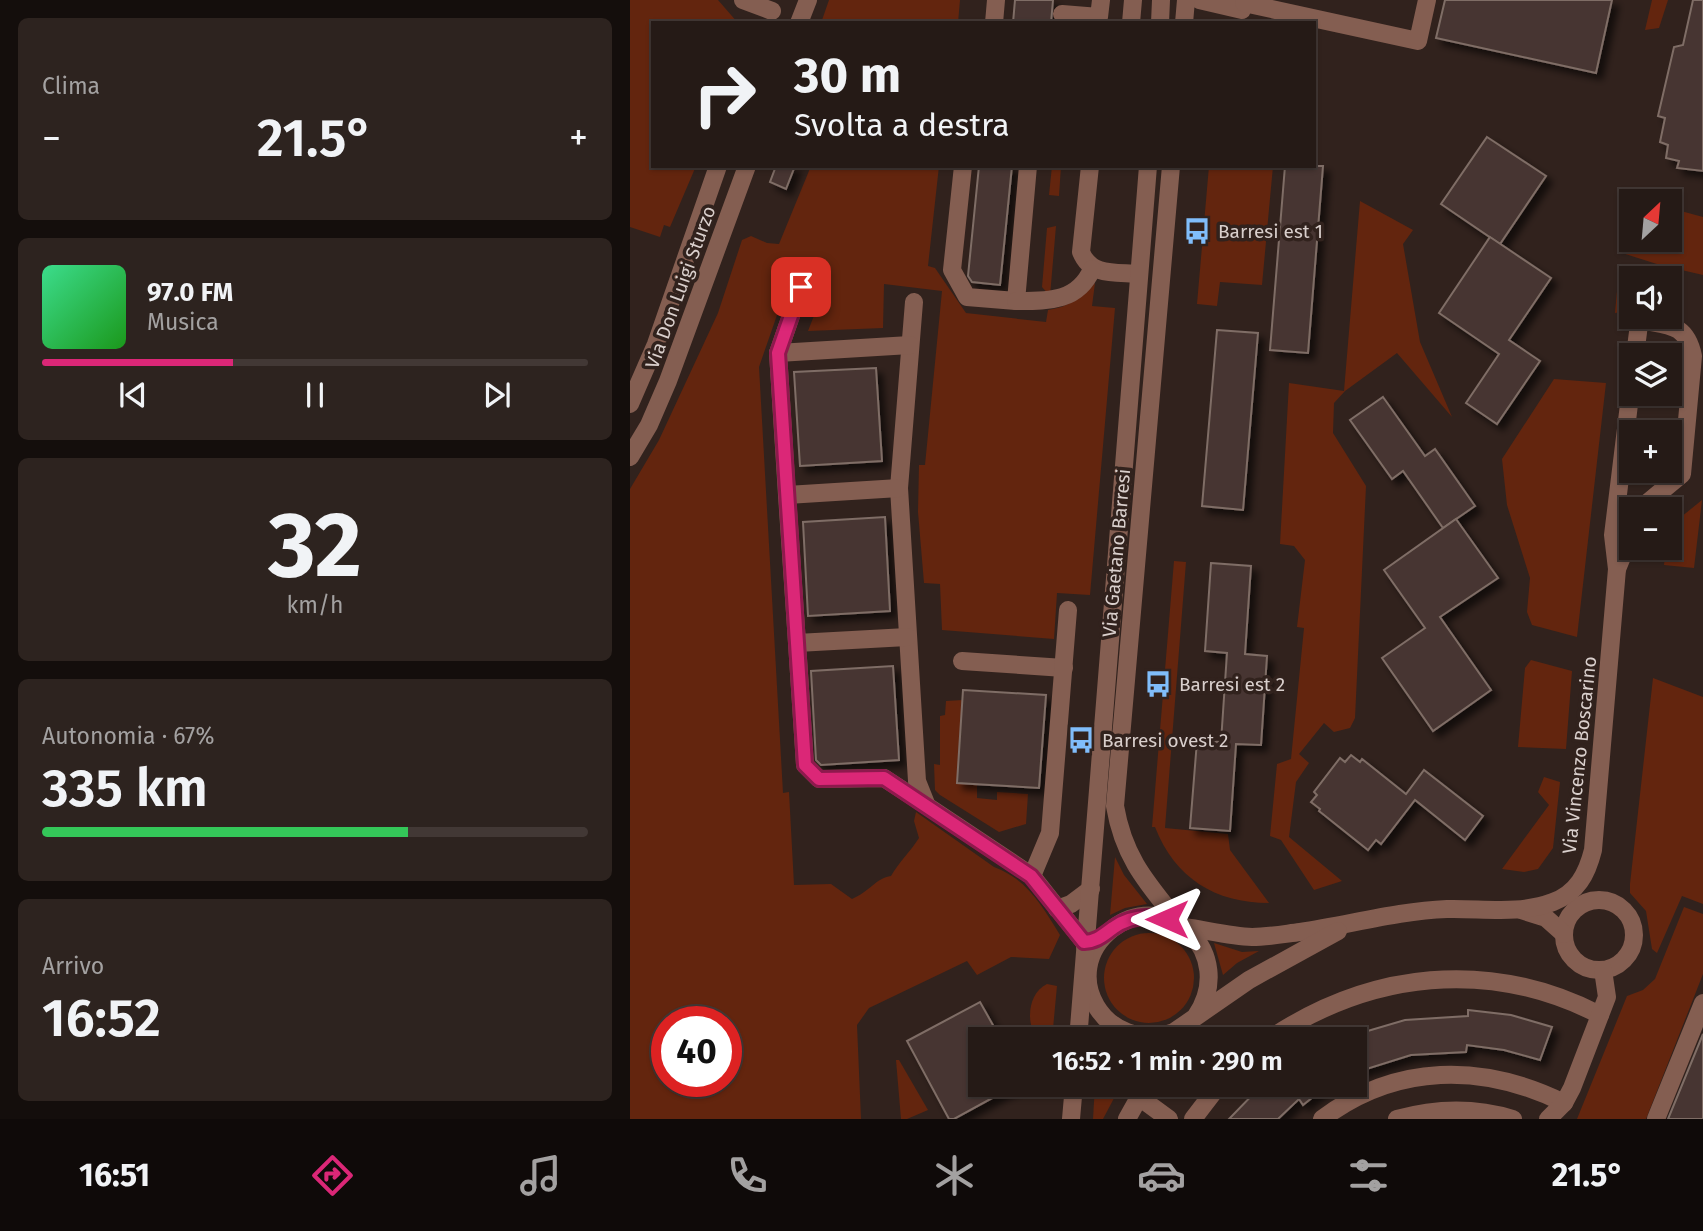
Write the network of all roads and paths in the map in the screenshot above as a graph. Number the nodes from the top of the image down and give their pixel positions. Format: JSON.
{"nodes":[{"id":1,"x":743,"y":0,"type":"edge"},
{"id":2,"x":808,"y":0,"type":"edge"},
{"id":3,"x":996,"y":0,"type":"edge"},
{"id":4,"x":1101,"y":0,"type":"edge"},
{"id":5,"x":1133,"y":0,"type":"edge"},
{"id":6,"x":1161,"y":0,"type":"edge"},
{"id":7,"x":1186,"y":0,"type":"edge"},
{"id":8,"x":1199,"y":0,"type":"edge"},
{"id":9,"x":1427,"y":0,"type":"edge"},
{"id":10,"x":1244,"y":1,"type":"edge"},
{"id":11,"x":772,"y":11,"type":"edge"},
{"id":12,"x":1062,"y":12,"type":"edge"},
{"id":13,"x":800,"y":21,"type":"edge"},
{"id":14,"x":994,"y":21,"type":"edge"},
{"id":15,"x":1131,"y":21,"type":"edge"},
{"id":16,"x":1160,"y":21,"type":"edge"},
{"id":17,"x":1184,"y":21,"type":"edge"},
{"id":18,"x":717,"y":168,"type":"edge"},
{"id":19,"x":746,"y":168,"type":"edge"},
{"id":20,"x":963,"y":168,"type":"edge"},
{"id":21,"x":1028,"y":168,"type":"edge"},
{"id":22,"x":1090,"y":168,"type":"edge"},
{"id":23,"x":1148,"y":168,"type":"edge"},
{"id":24,"x":1171,"y":168,"type":"edge"},
{"id":25,"x":1092,"y":269,"type":"junction"},
{"id":26,"x":1139,"y":274,"type":"junction"},
{"id":27,"x":801,"y":287,"type":"dead end"},
{"id":28,"x":1017,"y":301,"type":"junction"},
{"id":29,"x":914,"y":302,"type":"dead end"},
{"id":30,"x":1677,"y":329,"type":"edge"},
{"id":31,"x":910,"y":345,"type":"junction"},
{"id":32,"x":778,"y":353,"type":"junction"},
{"id":33,"x":630,"y":404,"type":"edge"},
{"id":34,"x":1629,"y":406,"type":"edge"},
{"id":35,"x":630,"y":457,"type":"edge"},
{"id":36,"x":899,"y":488,"type":"junction"},
{"id":37,"x":787,"y":495,"type":"junction"},
{"id":38,"x":1654,"y":497,"type":"edge"},
{"id":39,"x":1621,"y":560,"type":"edge"},
{"id":40,"x":1617,"y":569,"type":"junction"},
{"id":41,"x":1068,"y":610,"type":"dead end"},
{"id":42,"x":907,"y":637,"type":"junction"},
{"id":43,"x":797,"y":643,"type":"junction"},
{"id":44,"x":962,"y":661,"type":"dead end"},
{"id":45,"x":1064,"y":668,"type":"junction"},
{"id":46,"x":927,"y":806,"type":"junction"},
{"id":47,"x":1587,"y":874,"type":"junction"},
{"id":48,"x":1031,"y":876,"type":"junction"},
{"id":49,"x":1091,"y":888,"type":"junction"},
{"id":50,"x":1594,"y":901,"type":"junction"},
{"id":51,"x":1057,"y":909,"type":"junction"},
{"id":52,"x":1521,"y":910,"type":"junction"},
{"id":53,"x":1347,"y":925,"type":"junction"},
{"id":54,"x":1182,"y":926,"type":"junction"},
{"id":55,"x":1564,"y":934,"type":"junction"},
{"id":56,"x":1104,"y":936,"type":"junction"},
{"id":57,"x":1084,"y":942,"type":"junction"},
{"id":58,"x":1089,"y":970,"type":"junction"},
{"id":59,"x":1603,"y":970,"type":"junction"},
{"id":60,"x":1081,"y":1003,"type":"junction"},
{"id":61,"x":1703,"y":1003,"type":"edge"},
{"id":62,"x":1600,"y":1015,"type":"junction"},
{"id":63,"x":1079,"y":1027,"type":"edge"},
{"id":64,"x":1116,"y":1027,"type":"edge"},
{"id":65,"x":1186,"y":1027,"type":"edge"},
{"id":66,"x":1289,"y":1027,"type":"edge"},
{"id":67,"x":1073,"y":1097,"type":"edge"},
{"id":68,"x":1139,"y":1097,"type":"edge"},
{"id":69,"x":1148,"y":1097,"type":"edge"},
{"id":70,"x":1210,"y":1097,"type":"edge"},
{"id":71,"x":1564,"y":1103,"type":"junction"},
{"id":72,"x":1071,"y":1119,"type":"edge"},
{"id":73,"x":1127,"y":1119,"type":"edge"},
{"id":74,"x":1169,"y":1119,"type":"edge"},
{"id":75,"x":1193,"y":1119,"type":"edge"},
{"id":76,"x":1322,"y":1119,"type":"edge"},
{"id":77,"x":1397,"y":1119,"type":"edge"},
{"id":78,"x":1513,"y":1119,"type":"edge"},
{"id":79,"x":1548,"y":1119,"type":"edge"},
{"id":80,"x":1656,"y":1119,"type":"edge"}],
"edges":[{"from":1,"to":11,"type":"street"},
{"from":2,"to":13,"type":"street"},
{"from":3,"to":14,"type":"street"},
{"from":4,"to":12,"type":"street"},
{"from":5,"to":15,"type":"street"},
{"from":6,"to":16,"type":"street"},
{"from":7,"to":17,"type":"street"},
{"from":8,"to":10,"type":"street"},
{"from":9,"to":10,"type":"street"},
{"from":18,"to":33,"type":"street","name":"Via Don Luigi Sturzo"},
{"from":19,"to":35,"type":"street","name":"Via Don Luigi Sturzo"},
{"from":20,"to":28,"type":"street"},
{"from":21,"to":28,"type":"street"},
{"from":22,"to":25,"type":"street"},
{"from":23,"to":26,"type":"street","name":"Via Gaetano Barresi"},
{"from":24,"to":54,"type":"street","name":"Via Gaetano Barresi"},
{"from":25,"to":26,"type":"street"},
{"from":25,"to":28,"type":"street"},
{"from":26,"to":49,"type":"street","name":"Via Gaetano Barresi"},
{"from":27,"to":32,"type":"street"},
{"from":29,"to":31,"type":"street"},
{"from":30,"to":38,"type":"street"},
{"from":31,"to":32,"type":"street"},
{"from":31,"to":36,"type":"street"},
{"from":32,"to":37,"type":"street"},
{"from":34,"to":40,"type":"street","name":"Via Vincenzo Boscarino"},
{"from":36,"to":37,"type":"street"},
{"from":36,"to":42,"type":"street"},
{"from":37,"to":43,"type":"street"},
{"from":39,"to":40,"type":"street"},
{"from":40,"to":47,"type":"street","name":"Via Vincenzo Boscarino"},
{"from":41,"to":45,"type":"street"},
{"from":42,"to":43,"type":"street"},
{"from":42,"to":46,"type":"street"},
{"from":43,"to":46,"type":"street"},
{"from":44,"to":45,"type":"street"},
{"from":45,"to":48,"type":"street"},
{"from":46,"to":48,"type":"street"},
{"from":47,"to":50,"type":"street"},
{"from":47,"to":52,"type":"street","name":"Via Vincenzo Boscarino"},
{"from":48,"to":51,"type":"street"},
{"from":49,"to":51,"type":"street"},
{"from":49,"to":57,"type":"street","name":"Via Gaetano Barresi"},
{"from":50,"to":55,"type":"street"},
{"from":50,"to":59,"type":"street"},
{"from":51,"to":57,"type":"street"},
{"from":52,"to":53,"type":"street","name":"Via Vincenzo Boscarino"},
{"from":52,"to":55,"type":"street"},
{"from":53,"to":54,"type":"street"},
{"from":53,"to":65,"type":"street"},
{"from":54,"to":56,"type":"street"},
{"from":54,"to":65,"type":"street"},
{"from":55,"to":59,"type":"street"},
{"from":56,"to":57,"type":"street"},
{"from":56,"to":58,"type":"street"},
{"from":57,"to":58,"type":"street"},
{"from":57,"to":60,"type":"street"},
{"from":58,"to":60,"type":"street"},
{"from":58,"to":64,"type":"street"},
{"from":59,"to":62,"type":"street"},
{"from":60,"to":63,"type":"street"},
{"from":61,"to":80,"type":"street"},
{"from":62,"to":66,"type":"street"},
{"from":62,"to":71,"type":"street"},
{"from":67,"to":72,"type":"street"},
{"from":68,"to":73,"type":"street"},
{"from":69,"to":74,"type":"street"},
{"from":70,"to":75,"type":"street"},
{"from":71,"to":76,"type":"street"},
{"from":71,"to":79,"type":"street"},
{"from":77,"to":78,"type":"street"}]}
